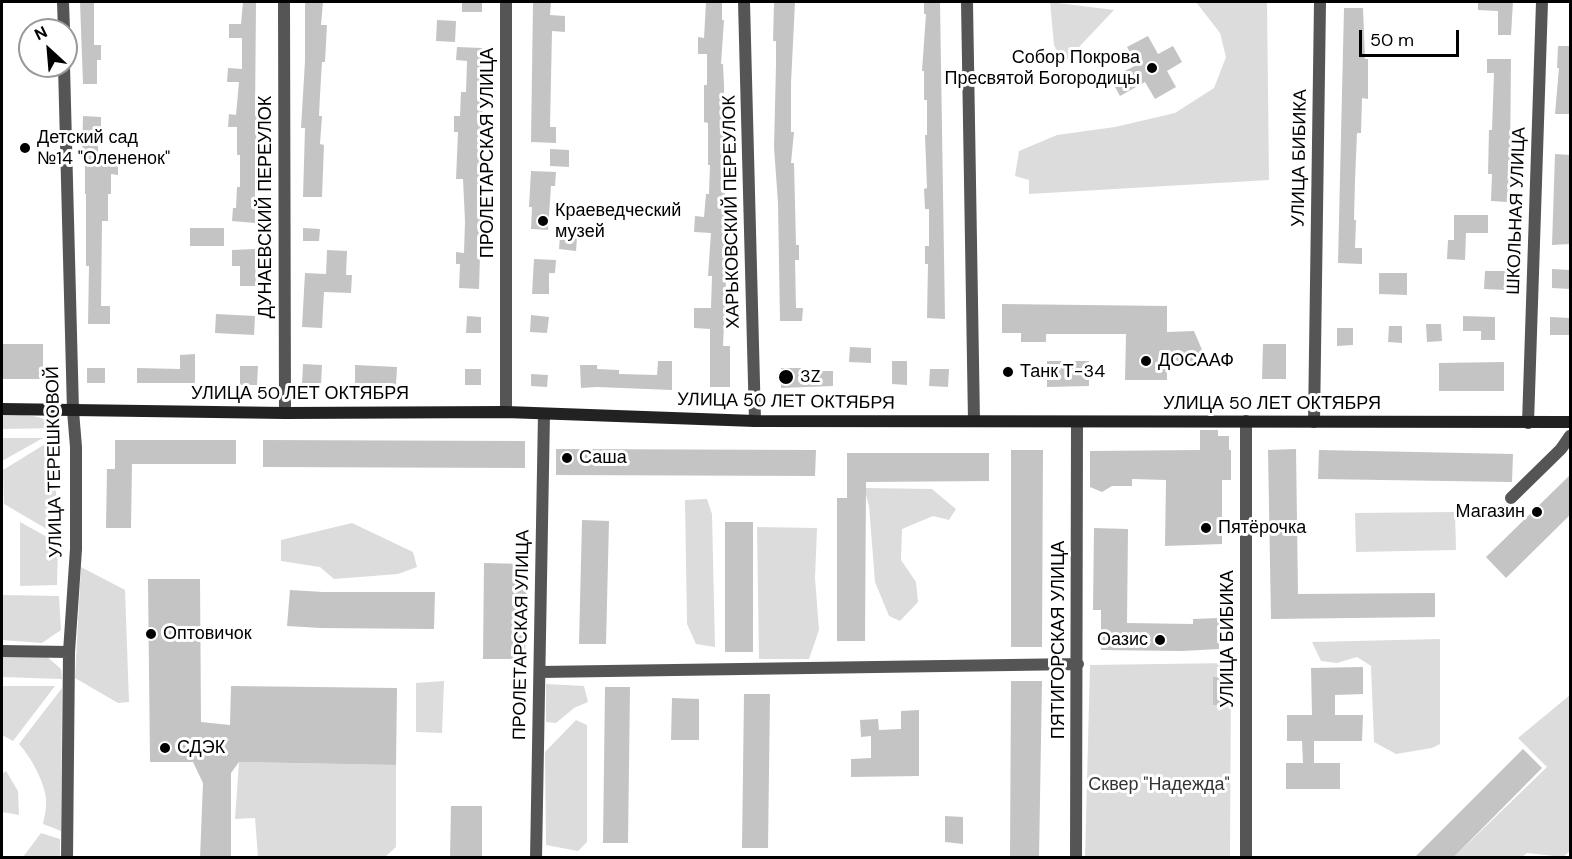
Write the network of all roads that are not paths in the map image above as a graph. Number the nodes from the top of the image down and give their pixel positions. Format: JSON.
{"nodes":[{"id":1,"x":63,"y":2,"type":"edge"},
{"id":2,"x":284,"y":2,"type":"edge"},
{"id":3,"x":506,"y":2,"type":"edge"},
{"id":4,"x":744,"y":2,"type":"edge"},
{"id":5,"x":967,"y":2,"type":"edge"},
{"id":6,"x":1320,"y":2,"type":"edge"},
{"id":7,"x":1542,"y":2,"type":"edge"},
{"id":8,"x":63,"y":18,"type":"edge"},
{"id":9,"x":64,"y":78,"type":"edge"},
{"id":10,"x":2,"y":410,"type":"edge"},
{"id":11,"x":73,"y":411,"type":"junction"},
{"id":12,"x":506,"y":412,"type":"junction"},
{"id":13,"x":285,"y":413,"type":"junction"},
{"id":14,"x":544,"y":414,"type":"junction"},
{"id":15,"x":755,"y":421,"type":"junction"},
{"id":16,"x":974,"y":421,"type":"junction"},
{"id":17,"x":1077,"y":422,"type":"junction"},
{"id":18,"x":1246,"y":422,"type":"junction"},
{"id":19,"x":1314,"y":422,"type":"junction"},
{"id":20,"x":1570,"y":422,"type":"edge"},
{"id":21,"x":1528,"y":423,"type":"junction"},
{"id":22,"x":1570,"y":436,"type":"edge"},
{"id":23,"x":1511,"y":498,"type":"dead end"},
{"id":24,"x":2,"y":651,"type":"edge"},
{"id":25,"x":69,"y":652,"type":"junction"},
{"id":26,"x":1078,"y":664,"type":"junction"},
{"id":27,"x":540,"y":672,"type":"junction"},
{"id":28,"x":67,"y":858,"type":"edge"},
{"id":29,"x":536,"y":858,"type":"edge"},
{"id":30,"x":1076,"y":858,"type":"edge"},
{"id":31,"x":1246,"y":858,"type":"edge"}],
"edges":[{"from":1,"to":8,"type":"street"},
{"from":2,"to":13,"type":"street","name":"ДУНАЕВСКИЙ ПЕРЕУЛОК"},
{"from":3,"to":12,"type":"street","name":"ПРОЛЕТАРСКАЯ УЛИЦА"},
{"from":4,"to":15,"type":"street","name":"ХАРЬКОВСКИЙ ПЕРЕУЛОК"},
{"from":5,"to":16,"type":"street"},
{"from":6,"to":19,"type":"street","name":"УЛИЦА БИБИКА"},
{"from":7,"to":21,"type":"street","name":"ШКОЛЬНАЯ УЛИЦА"},
{"from":9,"to":11,"type":"street","name":"УЛИЦА ТЕРЕШКОВОЙ"},
{"from":10,"to":11,"type":"main road","name":"УЛИЦА 50 ЛЕТ ОКТЯБРЯ"},
{"from":11,"to":13,"type":"main road","name":"УЛИЦА 50 ЛЕТ ОКТЯБРЯ"},
{"from":11,"to":25,"type":"street","name":"УЛИЦА ТЕРЕШКОВОЙ"},
{"from":12,"to":13,"type":"main road","name":"УЛИЦА 50 ЛЕТ ОКТЯБРЯ"},
{"from":12,"to":14,"type":"main road","name":"УЛИЦА 50 ЛЕТ ОКТЯБРЯ"},
{"from":14,"to":15,"type":"main road","name":"УЛИЦА 50 ЛЕТ ОКТЯБРЯ"},
{"from":14,"to":27,"type":"street","name":"ПРОЛЕТАРСКАЯ УЛИЦА"},
{"from":15,"to":16,"type":"main road","name":"УЛИЦА 50 ЛЕТ ОКТЯБРЯ"},
{"from":16,"to":17,"type":"main road","name":"УЛИЦА 50 ЛЕТ ОКТЯБРЯ"},
{"from":17,"to":18,"type":"main road","name":"УЛИЦА 50 ЛЕТ ОКТЯБРЯ"},
{"from":17,"to":26,"type":"street","name":"ПЯТИГОРСКАЯ УЛИЦА"},
{"from":18,"to":19,"type":"main road","name":"УЛИЦА 50 ЛЕТ ОКТЯБРЯ"},
{"from":18,"to":31,"type":"street","name":"УЛИЦА БИБИКА"},
{"from":19,"to":21,"type":"main road","name":"УЛИЦА 50 ЛЕТ ОКТЯБРЯ"},
{"from":20,"to":21,"type":"main road","name":"УЛИЦА 50 ЛЕТ ОКТЯБРЯ"},
{"from":22,"to":23,"type":"street"},
{"from":24,"to":25,"type":"street"},
{"from":25,"to":28,"type":"street","name":"УЛИЦА ТЕРЕШКОВОЙ"},
{"from":26,"to":27,"type":"street"},
{"from":26,"to":30,"type":"street","name":"ПЯТИГОРСКАЯ УЛИЦА"},
{"from":27,"to":29,"type":"street","name":"ПРОЛЕТАРСКАЯ УЛИЦА"}]}
